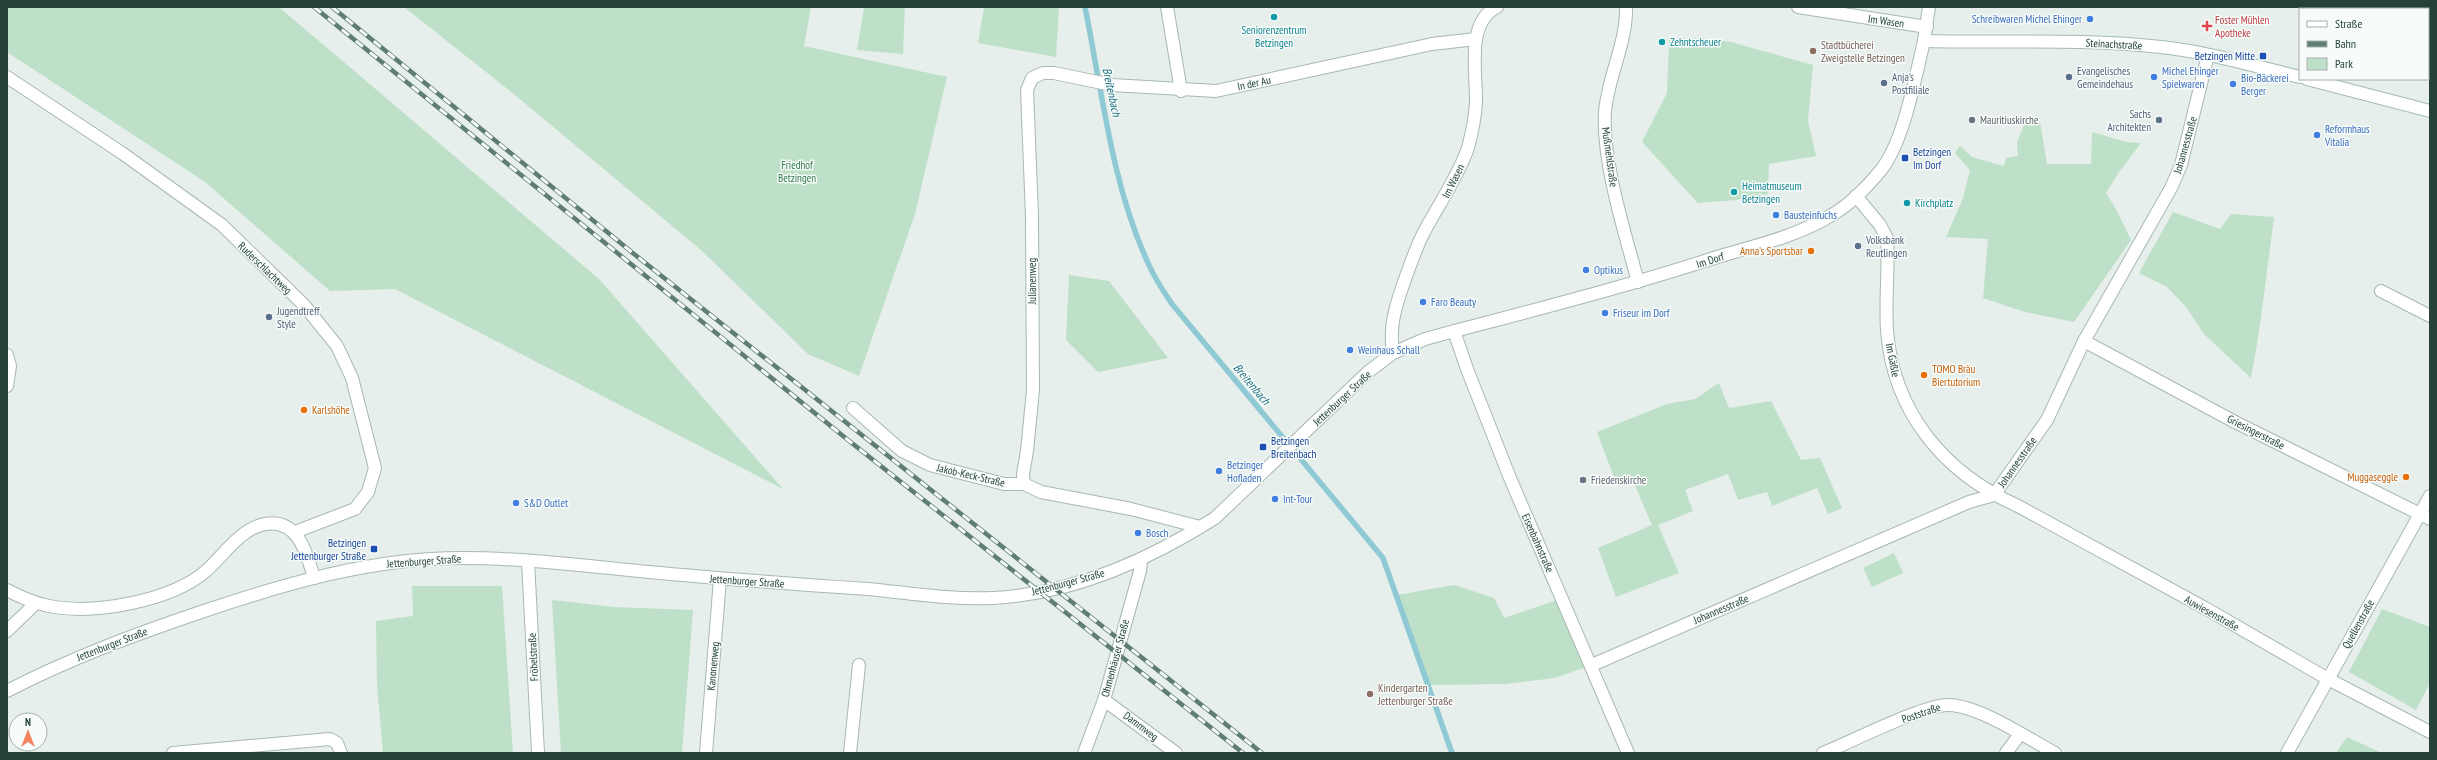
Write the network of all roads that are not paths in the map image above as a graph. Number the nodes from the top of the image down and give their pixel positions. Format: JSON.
{"nodes":[{"id":1,"x":1167,"y":7,"type":"edge"},
{"id":2,"x":1497,"y":7,"type":"edge"},
{"id":3,"x":1626,"y":7,"type":"edge"},
{"id":4,"x":1798,"y":7,"type":"edge"},
{"id":5,"x":1929,"y":7,"type":"edge"},
{"id":6,"x":1927,"y":27,"type":"junction"},
{"id":7,"x":1476,"y":39,"type":"junction"},
{"id":8,"x":1924,"y":41,"type":"junction"},
{"id":9,"x":2208,"y":55,"type":"junction"},
{"id":10,"x":7,"y":77,"type":"edge"},
{"id":11,"x":2299,"y":77,"type":"edge"},
{"id":12,"x":1032,"y":78,"type":"joint"},
{"id":13,"x":2311,"y":80,"type":"edge"},
{"id":14,"x":1181,"y":91,"type":"junction"},
{"id":15,"x":2430,"y":111,"type":"edge"},
{"id":16,"x":1856,"y":196,"type":"junction"},
{"id":17,"x":1638,"y":282,"type":"junction"},
{"id":18,"x":2381,"y":291,"type":"dead end"},
{"id":19,"x":2430,"y":316,"type":"edge"},
{"id":20,"x":1454,"y":331,"type":"junction"},
{"id":21,"x":1425,"y":338,"type":"joint"},
{"id":22,"x":2084,"y":341,"type":"junction"},
{"id":23,"x":1392,"y":353,"type":"junction"},
{"id":24,"x":7,"y":355,"type":"edge"},
{"id":25,"x":7,"y":386,"type":"edge"},
{"id":26,"x":852,"y":408,"type":"dead end"},
{"id":27,"x":1024,"y":484,"type":"junction"},
{"id":28,"x":1994,"y":495,"type":"junction"},
{"id":29,"x":2430,"y":496,"type":"edge"},
{"id":30,"x":2425,"y":517,"type":"edge"},
{"id":31,"x":1200,"y":527,"type":"junction"},
{"id":32,"x":294,"y":532,"type":"junction"},
{"id":33,"x":1140,"y":560,"type":"junction"},
{"id":34,"x":528,"y":561,"type":"junction"},
{"id":35,"x":314,"y":578,"type":"junction"},
{"id":36,"x":720,"y":579,"type":"junction"},
{"id":37,"x":7,"y":590,"type":"edge"},
{"id":38,"x":36,"y":603,"type":"junction"},
{"id":39,"x":7,"y":631,"type":"edge"},
{"id":40,"x":859,"y":664,"type":"dead end"},
{"id":41,"x":1592,"y":665,"type":"junction"},
{"id":42,"x":2328,"y":679,"type":"junction"},
{"id":43,"x":7,"y":691,"type":"edge"},
{"id":44,"x":1104,"y":700,"type":"junction"},
{"id":45,"x":2430,"y":732,"type":"edge"},
{"id":46,"x":2020,"y":734,"type":"junction"},
{"id":47,"x":173,"y":753,"type":"edge"},
{"id":48,"x":341,"y":753,"type":"edge"},
{"id":49,"x":538,"y":753,"type":"edge"},
{"id":50,"x":706,"y":753,"type":"edge"},
{"id":51,"x":850,"y":753,"type":"edge"},
{"id":52,"x":1084,"y":753,"type":"edge"},
{"id":53,"x":1176,"y":753,"type":"edge"},
{"id":54,"x":1628,"y":753,"type":"edge"},
{"id":55,"x":1823,"y":753,"type":"edge"},
{"id":56,"x":2006,"y":753,"type":"edge"},
{"id":57,"x":2054,"y":753,"type":"edge"},
{"id":58,"x":2287,"y":753,"type":"edge"}],
"edges":[{"from":1,"to":14,"type":"street"},
{"from":2,"to":7,"type":"street","name":"Im Wasen"},
{"from":3,"to":17,"type":"street","name":"Mußmehlstraße"},
{"from":4,"to":6,"type":"street","name":"Im Wasen"},
{"from":5,"to":6,"type":"street","name":"Im Dorf"},
{"from":6,"to":8,"type":"street","name":"Im Dorf"},
{"from":7,"to":14,"type":"street","name":"In der Au"},
{"from":7,"to":23,"type":"street","name":"Im Wasen"},
{"from":8,"to":9,"type":"street","name":"Steinachstraße"},
{"from":8,"to":16,"type":"street","name":"Im Dorf"},
{"from":9,"to":11,"type":"street","name":"Steinachstraße"},
{"from":9,"to":22,"type":"street","name":"Johannesstraße"},
{"from":10,"to":32,"type":"street","name":"Ruderschlachtweg"},
{"from":12,"to":14,"type":"street","name":"In der Au"},
{"from":12,"to":27,"type":"street","name":"Julianenweg"},
{"from":13,"to":15,"type":"street"},
{"from":16,"to":17,"type":"street","name":"Im Dorf"},
{"from":16,"to":28,"type":"street","name":"Im Gäßle"},
{"from":17,"to":20,"type":"street","name":"Im Dorf"},
{"from":18,"to":19,"type":"street"},
{"from":20,"to":21,"type":"street","name":"Im Dorf"},
{"from":20,"to":41,"type":"street","name":"Eisenbahnstraße"},
{"from":21,"to":23,"type":"street","name":"Jettenburger Straße"},
{"from":22,"to":28,"type":"street","name":"Johannesstraße"},
{"from":22,"to":30,"type":"street","name":"Griesingerstraße"},
{"from":23,"to":31,"type":"street","name":"Jettenburger Straße"},
{"from":24,"to":25,"type":"street"},
{"from":26,"to":27,"type":"street","name":"Jakob-Keck-Straße"},
{"from":27,"to":31,"type":"street","name":"Jakob-Keck-Straße"},
{"from":28,"to":41,"type":"street","name":"Johannesstraße"},
{"from":28,"to":42,"type":"street","name":"Auwiesenstraße"},
{"from":29,"to":30,"type":"street","name":"Quellenstraße"},
{"from":30,"to":42,"type":"street","name":"Quellenstraße"},
{"from":31,"to":33,"type":"street","name":"Jettenburger Straße"},
{"from":32,"to":35,"type":"street"},
{"from":32,"to":38,"type":"street"},
{"from":33,"to":36,"type":"street","name":"Jettenburger Straße"},
{"from":33,"to":44,"type":"street","name":"Ohmenhäuser Straße"},
{"from":34,"to":35,"type":"street","name":"Jettenburger Straße"},
{"from":34,"to":36,"type":"street","name":"Jettenburger Straße"},
{"from":34,"to":49,"type":"street","name":"Fröbelstraße"},
{"from":35,"to":43,"type":"street","name":"Jettenburger Straße"},
{"from":36,"to":50,"type":"street","name":"Kanonenweg"},
{"from":37,"to":38,"type":"street"},
{"from":38,"to":39,"type":"street"},
{"from":40,"to":51,"type":"street"},
{"from":41,"to":54,"type":"street","name":"Eisenbahnstraße"},
{"from":42,"to":45,"type":"street","name":"Auwiesenstraße"},
{"from":42,"to":58,"type":"street","name":"Quellenstraße"},
{"from":44,"to":52,"type":"street","name":"Ohmenhäuser Straße"},
{"from":44,"to":53,"type":"street","name":"Dammweg"},
{"from":46,"to":55,"type":"street","name":"Poststraße"},
{"from":46,"to":56,"type":"street"},
{"from":46,"to":57,"type":"street","name":"Poststraße"},
{"from":47,"to":48,"type":"street"}]}
